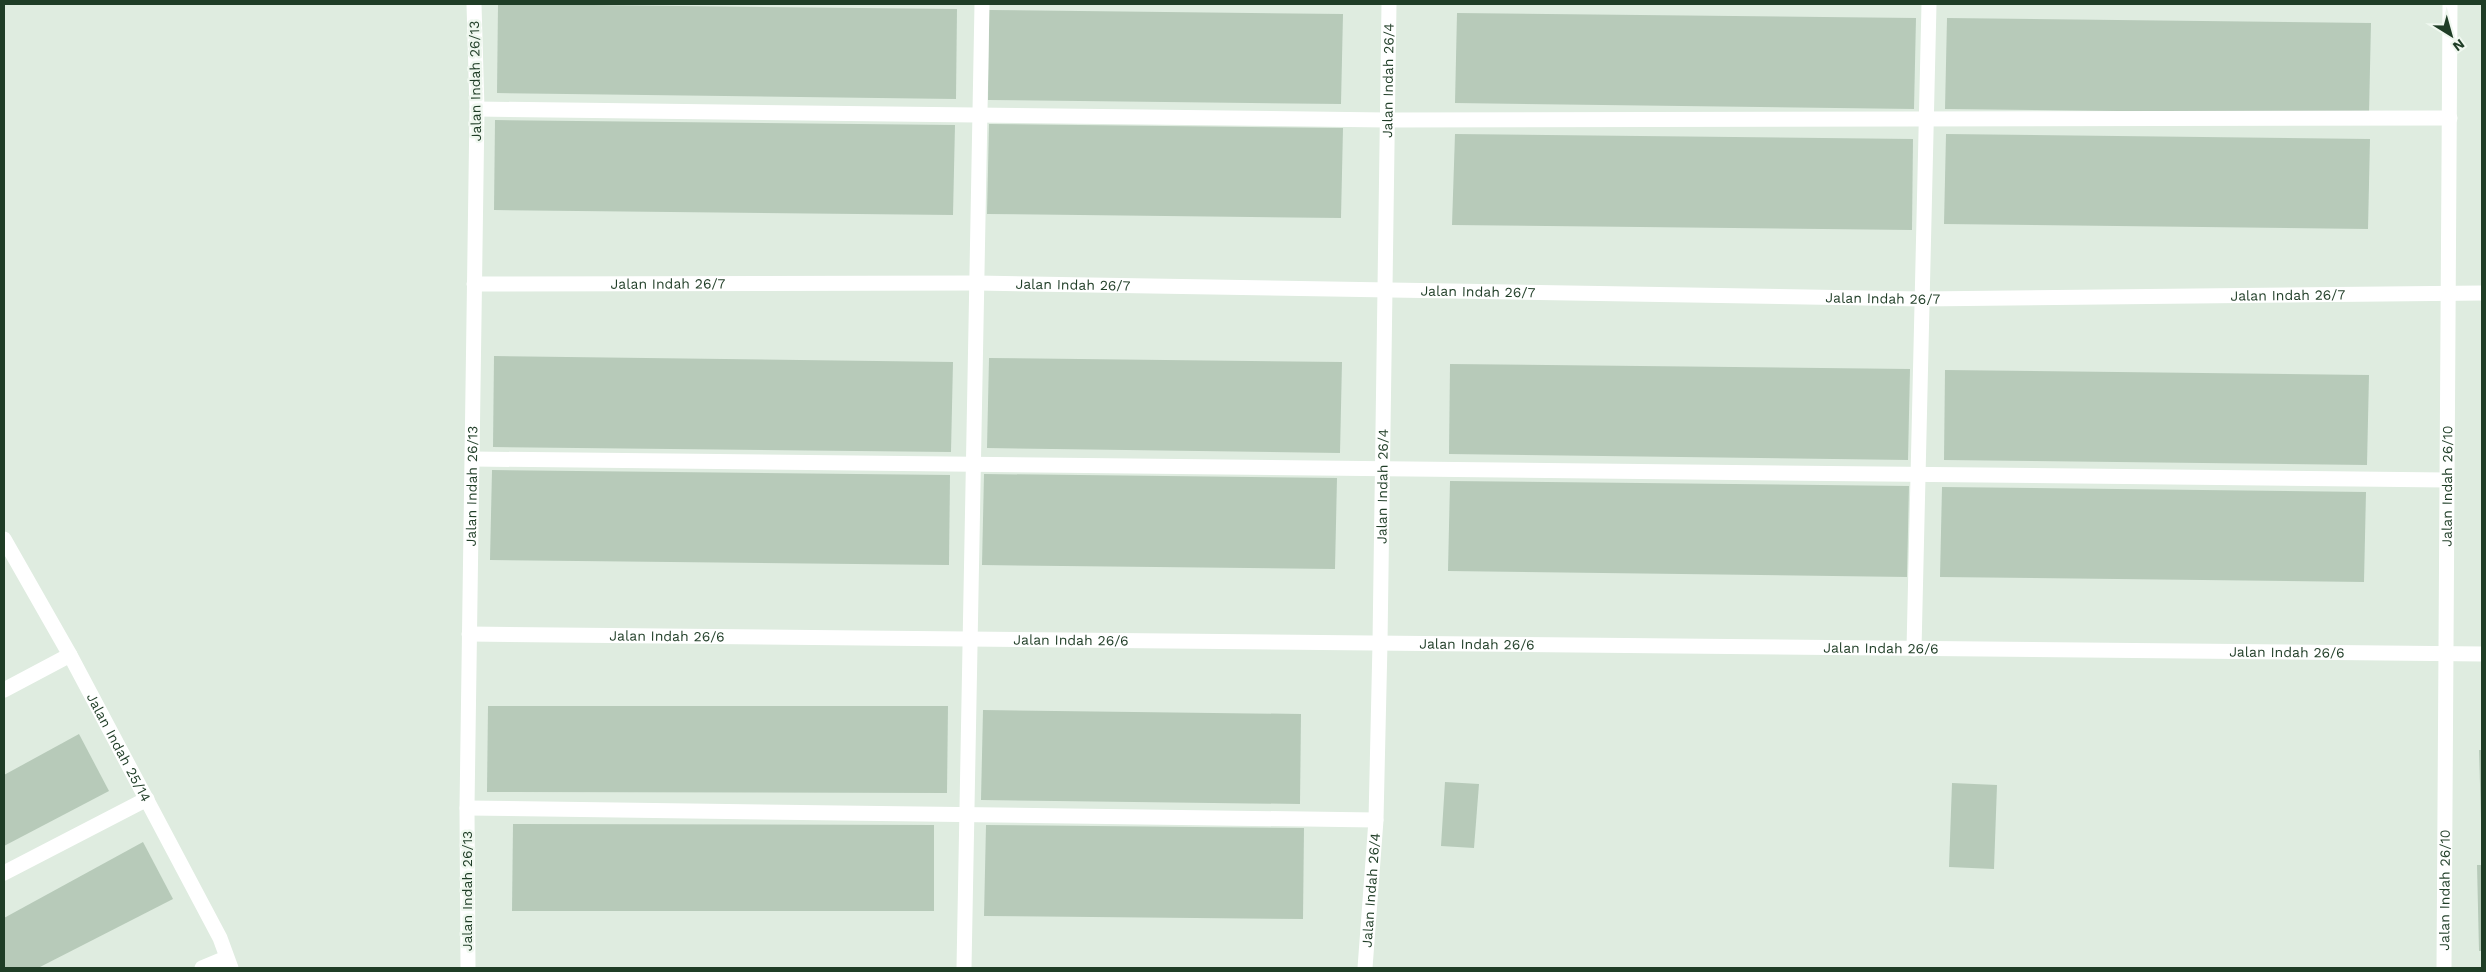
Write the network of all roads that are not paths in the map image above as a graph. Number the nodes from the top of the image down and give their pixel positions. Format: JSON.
{"nodes":[{"id":1,"x":474,"y":4,"type":"edge"},
{"id":2,"x":982,"y":4,"type":"edge"},
{"id":3,"x":1389,"y":4,"type":"edge"},
{"id":4,"x":1929,"y":4,"type":"edge"},
{"id":5,"x":2450,"y":4,"type":"edge"},
{"id":6,"x":477,"y":109,"type":"junction"},
{"id":7,"x":980,"y":115,"type":"junction"},
{"id":8,"x":2450,"y":118,"type":"junction"},
{"id":9,"x":1387,"y":120,"type":"junction"},
{"id":10,"x":1926,"y":121,"type":"junction"},
{"id":11,"x":978,"y":283,"type":"junction"},
{"id":12,"x":474,"y":284,"type":"junction"},
{"id":13,"x":1387,"y":290,"type":"junction"},
{"id":14,"x":2448,"y":293,"type":"junction"},
{"id":15,"x":2482,"y":293,"type":"edge"},
{"id":16,"x":1921,"y":299,"type":"junction"},
{"id":17,"x":473,"y":459,"type":"junction"},
{"id":18,"x":974,"y":464,"type":"junction"},
{"id":19,"x":1382,"y":468,"type":"junction"},
{"id":20,"x":1916,"y":473,"type":"junction"},
{"id":21,"x":2447,"y":480,"type":"junction"},
{"id":22,"x":4,"y":539,"type":"edge"},
{"id":23,"x":470,"y":634,"type":"junction"},
{"id":24,"x":971,"y":640,"type":"junction"},
{"id":25,"x":1380,"y":643,"type":"junction"},
{"id":26,"x":1914,"y":649,"type":"junction"},
{"id":27,"x":2446,"y":654,"type":"junction"},
{"id":28,"x":2482,"y":654,"type":"edge"},
{"id":29,"x":70,"y":655,"type":"junction"},
{"id":30,"x":4,"y":690,"type":"edge"},
{"id":31,"x":147,"y":799,"type":"junction"},
{"id":32,"x":467,"y":808,"type":"junction"},
{"id":33,"x":967,"y":815,"type":"junction"},
{"id":34,"x":1376,"y":820,"type":"junction"},
{"id":35,"x":4,"y":873,"type":"edge"},
{"id":36,"x":228,"y":963,"type":"edge"},
{"id":37,"x":202,"y":968,"type":"edge"},
{"id":38,"x":468,"y":968,"type":"edge"},
{"id":39,"x":964,"y":968,"type":"edge"},
{"id":40,"x":1365,"y":968,"type":"edge"},
{"id":41,"x":2444,"y":968,"type":"edge"}],
"edges":[{"from":1,"to":6,"type":"street","name":"Jalan Indah 26/13"},
{"from":2,"to":7,"type":"street"},
{"from":3,"to":9,"type":"street","name":"Jalan Indah 26/4"},
{"from":4,"to":10,"type":"street"},
{"from":5,"to":8,"type":"street","name":"Jalan Indah 26/10"},
{"from":6,"to":7,"type":"street"},
{"from":6,"to":12,"type":"street","name":"Jalan Indah 26/13"},
{"from":7,"to":9,"type":"street"},
{"from":7,"to":11,"type":"street"},
{"from":8,"to":10,"type":"street"},
{"from":8,"to":14,"type":"street","name":"Jalan Indah 26/10"},
{"from":9,"to":10,"type":"street"},
{"from":9,"to":13,"type":"street","name":"Jalan Indah 26/4"},
{"from":10,"to":16,"type":"street"},
{"from":11,"to":12,"type":"street","name":"Jalan Indah 26/7"},
{"from":11,"to":13,"type":"street","name":"Jalan Indah 26/7"},
{"from":11,"to":18,"type":"street"},
{"from":12,"to":17,"type":"street","name":"Jalan Indah 26/13"},
{"from":13,"to":16,"type":"street","name":"Jalan Indah 26/7"},
{"from":13,"to":19,"type":"street","name":"Jalan Indah 26/4"},
{"from":14,"to":15,"type":"street","name":"Jalan Indah 26/7"},
{"from":14,"to":16,"type":"street","name":"Jalan Indah 26/7"},
{"from":14,"to":21,"type":"street","name":"Jalan Indah 26/10"},
{"from":16,"to":20,"type":"street"},
{"from":17,"to":18,"type":"street"},
{"from":17,"to":23,"type":"street","name":"Jalan Indah 26/13"},
{"from":18,"to":19,"type":"street"},
{"from":18,"to":24,"type":"street"},
{"from":19,"to":20,"type":"street"},
{"from":19,"to":25,"type":"street","name":"Jalan Indah 26/4"},
{"from":20,"to":21,"type":"street"},
{"from":20,"to":26,"type":"street"},
{"from":21,"to":27,"type":"street","name":"Jalan Indah 26/10"},
{"from":22,"to":29,"type":"street","name":"Jalan Indah 25/14"},
{"from":23,"to":24,"type":"street","name":"Jalan Indah 26/6"},
{"from":23,"to":32,"type":"street","name":"Jalan Indah 26/13"},
{"from":24,"to":25,"type":"street","name":"Jalan Indah 26/6"},
{"from":24,"to":33,"type":"street"},
{"from":25,"to":26,"type":"street","name":"Jalan Indah 26/6"},
{"from":25,"to":34,"type":"street","name":"Jalan Indah 26/4"},
{"from":26,"to":27,"type":"street","name":"Jalan Indah 26/6"},
{"from":27,"to":28,"type":"street","name":"Jalan Indah 26/6"},
{"from":27,"to":41,"type":"street","name":"Jalan Indah 26/10"},
{"from":29,"to":30,"type":"street"},
{"from":29,"to":31,"type":"street","name":"Jalan Indah 25/14"},
{"from":31,"to":35,"type":"street"},
{"from":31,"to":36,"type":"street","name":"Jalan Indah 25/14"},
{"from":32,"to":33,"type":"street"},
{"from":32,"to":38,"type":"street","name":"Jalan Indah 26/13"},
{"from":33,"to":34,"type":"street"},
{"from":33,"to":39,"type":"street"},
{"from":34,"to":40,"type":"street","name":"Jalan Indah 26/4"},
{"from":36,"to":37,"type":"street"}]}
